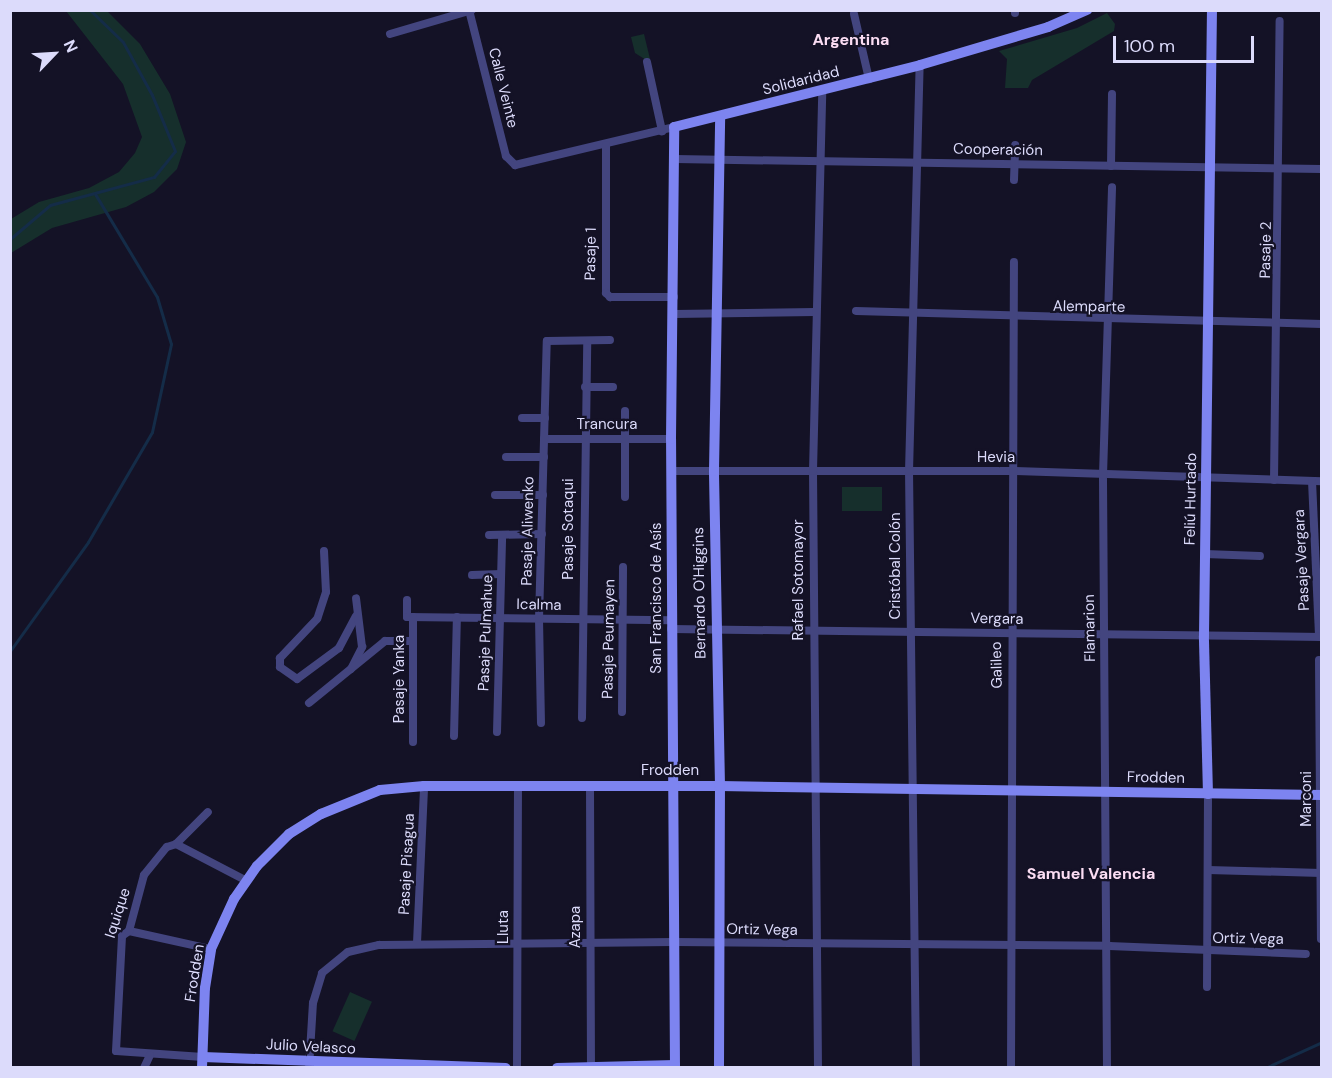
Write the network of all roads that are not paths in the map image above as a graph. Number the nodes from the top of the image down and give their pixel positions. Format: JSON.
{"nodes":[{"id":1,"x":1087,"y":10,"type":"edge"},
{"id":2,"x":1212,"y":10,"type":"edge"},
{"id":3,"x":470,"y":11,"type":"edge"},
{"id":4,"x":854,"y":14,"type":"dead end"},
{"id":5,"x":1280,"y":21,"type":"dead end"},
{"id":6,"x":390,"y":34,"type":"dead end"},
{"id":7,"x":647,"y":62,"type":"dead end"},
{"id":8,"x":920,"y":65,"type":"junction"},
{"id":9,"x":869,"y":79,"type":"junction"},
{"id":10,"x":822,"y":92,"type":"junction"},
{"id":11,"x":1112,"y":94,"type":"dead end"},
{"id":12,"x":720,"y":118,"type":"junction"},
{"id":13,"x":674,"y":127,"type":"junction"},
{"id":14,"x":662,"y":131,"type":"junction"},
{"id":15,"x":606,"y":145,"type":"junction"},
{"id":16,"x":1015,"y":145,"type":"dead end"},
{"id":17,"x":675,"y":159,"type":"junction"},
{"id":18,"x":721,"y":159,"type":"junction"},
{"id":19,"x":820,"y":160,"type":"junction"},
{"id":20,"x":916,"y":162,"type":"junction"},
{"id":21,"x":1014,"y":164,"type":"junction"},
{"id":22,"x":519,"y":166,"type":"joint"},
{"id":23,"x":1111,"y":166,"type":"junction"},
{"id":24,"x":1210,"y":167,"type":"junction"},
{"id":25,"x":1281,"y":169,"type":"junction"},
{"id":26,"x":1322,"y":169,"type":"edge"},
{"id":27,"x":1014,"y":180,"type":"dead end"},
{"id":28,"x":1112,"y":188,"type":"dead end"},
{"id":29,"x":1014,"y":262,"type":"dead end"},
{"id":30,"x":674,"y":297,"type":"junction"},
{"id":31,"x":856,"y":311,"type":"dead end"},
{"id":32,"x":815,"y":312,"type":"junction"},
{"id":33,"x":720,"y":313,"type":"junction"},
{"id":34,"x":674,"y":314,"type":"junction"},
{"id":35,"x":915,"y":314,"type":"junction"},
{"id":36,"x":1012,"y":318,"type":"junction"},
{"id":37,"x":1110,"y":321,"type":"junction"},
{"id":38,"x":1208,"y":323,"type":"junction"},
{"id":39,"x":1322,"y":324,"type":"edge"},
{"id":40,"x":1279,"y":325,"type":"junction"},
{"id":41,"x":610,"y":340,"type":"dead end"},
{"id":42,"x":587,"y":341,"type":"junction"},
{"id":43,"x":585,"y":387,"type":"junction"},
{"id":44,"x":613,"y":387,"type":"dead end"},
{"id":45,"x":625,"y":411,"type":"dead end"},
{"id":46,"x":522,"y":418,"type":"dead end"},
{"id":47,"x":545,"y":418,"type":"junction"},
{"id":48,"x":583,"y":438,"type":"junction"},
{"id":49,"x":625,"y":438,"type":"junction"},
{"id":50,"x":544,"y":439,"type":"junction"},
{"id":51,"x":671,"y":439,"type":"junction"},
{"id":52,"x":506,"y":457,"type":"dead end"},
{"id":53,"x":544,"y":457,"type":"junction"},
{"id":54,"x":671,"y":471,"type":"junction"},
{"id":55,"x":714,"y":471,"type":"junction"},
{"id":56,"x":813,"y":471,"type":"junction"},
{"id":57,"x":909,"y":471,"type":"junction"},
{"id":58,"x":1012,"y":471,"type":"junction"},
{"id":59,"x":1103,"y":475,"type":"junction"},
{"id":60,"x":1206,"y":478,"type":"junction"},
{"id":61,"x":1274,"y":480,"type":"junction"},
{"id":62,"x":1312,"y":481,"type":"junction"},
{"id":63,"x":1322,"y":481,"type":"edge"},
{"id":64,"x":495,"y":495,"type":"dead end"},
{"id":65,"x":543,"y":495,"type":"junction"},
{"id":66,"x":625,"y":497,"type":"dead end"},
{"id":67,"x":542,"y":534,"type":"junction"},
{"id":68,"x":489,"y":535,"type":"dead end"},
{"id":69,"x":502,"y":535,"type":"junction"},
{"id":70,"x":324,"y":551,"type":"dead end"},
{"id":71,"x":1205,"y":554,"type":"junction"},
{"id":72,"x":1260,"y":556,"type":"dead end"},
{"id":73,"x":623,"y":567,"type":"dead end"},
{"id":74,"x":472,"y":574,"type":"dead end"},
{"id":75,"x":501,"y":574,"type":"junction"},
{"id":76,"x":356,"y":598,"type":"dead end"},
{"id":77,"x":407,"y":600,"type":"dead end"},
{"id":78,"x":356,"y":616,"type":"junction"},
{"id":79,"x":410,"y":617,"type":"junction"},
{"id":80,"x":457,"y":617,"type":"junction"},
{"id":81,"x":500,"y":618,"type":"junction"},
{"id":82,"x":539,"y":619,"type":"junction"},
{"id":83,"x":583,"y":619,"type":"junction"},
{"id":84,"x":621,"y":620,"type":"junction"},
{"id":85,"x":671,"y":624,"type":"junction"},
{"id":86,"x":715,"y":630,"type":"junction"},
{"id":87,"x":813,"y":632,"type":"junction"},
{"id":88,"x":909,"y":632,"type":"junction"},
{"id":89,"x":1010,"y":633,"type":"junction"},
{"id":90,"x":1104,"y":634,"type":"junction"},
{"id":91,"x":1204,"y":636,"type":"junction"},
{"id":92,"x":1320,"y":637,"type":"edge"},
{"id":93,"x":413,"y":641,"type":"junction"},
{"id":94,"x":1319,"y":660,"type":"dead end"},
{"id":95,"x":349,"y":673,"type":"junction"},
{"id":96,"x":309,"y":703,"type":"dead end"},
{"id":97,"x":622,"y":712,"type":"dead end"},
{"id":98,"x":582,"y":718,"type":"dead end"},
{"id":99,"x":541,"y":723,"type":"dead end"},
{"id":100,"x":497,"y":732,"type":"dead end"},
{"id":101,"x":454,"y":736,"type":"dead end"},
{"id":102,"x":413,"y":742,"type":"dead end"},
{"id":103,"x":424,"y":786,"type":"junction"},
{"id":104,"x":518,"y":786,"type":"junction"},
{"id":105,"x":590,"y":786,"type":"junction"},
{"id":106,"x":674,"y":786,"type":"junction"},
{"id":107,"x":720,"y":786,"type":"junction"},
{"id":108,"x":816,"y":788,"type":"junction"},
{"id":109,"x":915,"y":789,"type":"junction"},
{"id":110,"x":1013,"y":791,"type":"junction"},
{"id":111,"x":1106,"y":792,"type":"junction"},
{"id":112,"x":1208,"y":794,"type":"junction"},
{"id":113,"x":1321,"y":795,"type":"edge"},
{"id":114,"x":208,"y":812,"type":"dead end"},
{"id":115,"x":176,"y":844,"type":"junction"},
{"id":116,"x":1208,"y":870,"type":"junction"},
{"id":117,"x":1321,"y":873,"type":"edge"},
{"id":118,"x":247,"y":880,"type":"junction"},
{"id":119,"x":129,"y":931,"type":"junction"},
{"id":120,"x":1321,"y":939,"type":"edge"},
{"id":121,"x":589,"y":942,"type":"junction"},
{"id":122,"x":674,"y":942,"type":"junction"},
{"id":123,"x":720,"y":943,"type":"junction"},
{"id":124,"x":417,"y":944,"type":"junction"},
{"id":125,"x":816,"y":944,"type":"junction"},
{"id":126,"x":517,"y":945,"type":"junction"},
{"id":127,"x":916,"y":945,"type":"junction"},
{"id":128,"x":1013,"y":945,"type":"junction"},
{"id":129,"x":1108,"y":946,"type":"junction"},
{"id":130,"x":211,"y":949,"type":"junction"},
{"id":131,"x":1208,"y":952,"type":"junction"},
{"id":132,"x":1306,"y":954,"type":"dead end"},
{"id":133,"x":1207,"y":987,"type":"dead end"},
{"id":134,"x":116,"y":1051,"type":"joint"},
{"id":135,"x":150,"y":1055,"type":"junction"},
{"id":136,"x":202,"y":1062,"type":"edge"},
{"id":137,"x":309,"y":1064,"type":"edge"},
{"id":138,"x":675,"y":1066,"type":"edge"},
{"id":139,"x":410,"y":1067,"type":"edge"},
{"id":140,"x":591,"y":1067,"type":"edge"},
{"id":141,"x":144,"y":1068,"type":"edge"},
{"id":142,"x":506,"y":1068,"type":"edge"},
{"id":143,"x":517,"y":1068,"type":"edge"},
{"id":144,"x":557,"y":1068,"type":"edge"},
{"id":145,"x":719,"y":1068,"type":"edge"},
{"id":146,"x":818,"y":1068,"type":"edge"},
{"id":147,"x":916,"y":1068,"type":"edge"},
{"id":148,"x":1011,"y":1068,"type":"edge"},
{"id":149,"x":1107,"y":1068,"type":"edge"}],
"edges":[{"from":1,"to":8,"type":"main road","name":"Solidaridad"},
{"from":2,"to":24,"type":"main road","name":"Feliú Hurtado"},
{"from":3,"to":6,"type":"street"},
{"from":3,"to":22,"type":"street","name":"Calle Veinte"},
{"from":4,"to":9,"type":"street"},
{"from":5,"to":25,"type":"street","name":"Pasaje 2"},
{"from":7,"to":14,"type":"street"},
{"from":8,"to":9,"type":"main road","name":"Solidaridad"},
{"from":8,"to":20,"type":"street","name":"Cristóbal Colón"},
{"from":9,"to":10,"type":"main road","name":"Solidaridad"},
{"from":10,"to":12,"type":"main road","name":"Solidaridad"},
{"from":10,"to":19,"type":"street","name":"Rafael Sotomayor"},
{"from":11,"to":23,"type":"street"},
{"from":12,"to":13,"type":"main road","name":"Solidaridad"},
{"from":12,"to":18,"type":"main road","name":"Bernardo O'Higgins"},
{"from":13,"to":14,"type":"street","name":"Solidaridad"},
{"from":13,"to":17,"type":"main road","name":"San Francisco de Asís"},
{"from":14,"to":15,"type":"street","name":"Solidaridad"},
{"from":15,"to":22,"type":"street","name":"Solidaridad"},
{"from":15,"to":30,"type":"street","name":"Pasaje 1"},
{"from":16,"to":21,"type":"street"},
{"from":17,"to":18,"type":"street","name":"Cooperación"},
{"from":17,"to":30,"type":"main road","name":"San Francisco de Asís"},
{"from":18,"to":19,"type":"street","name":"Cooperación"},
{"from":18,"to":33,"type":"main road","name":"Bernardo O'Higgins"},
{"from":19,"to":20,"type":"street","name":"Cooperación"},
{"from":19,"to":32,"type":"street","name":"Rafael Sotomayor"},
{"from":20,"to":21,"type":"street","name":"Cooperación"},
{"from":20,"to":35,"type":"street","name":"Cristóbal Colón"},
{"from":21,"to":23,"type":"street","name":"Cooperación"},
{"from":21,"to":27,"type":"street"},
{"from":23,"to":24,"type":"street","name":"Cooperación"},
{"from":24,"to":25,"type":"street","name":"Cooperación"},
{"from":24,"to":38,"type":"main road","name":"Feliú Hurtado"},
{"from":25,"to":26,"type":"street","name":"Cooperación"},
{"from":25,"to":40,"type":"street","name":"Pasaje 2"},
{"from":28,"to":37,"type":"street","name":"Flamarion"},
{"from":29,"to":36,"type":"street","name":"Galileo"},
{"from":30,"to":34,"type":"main road","name":"San Francisco de Asís"},
{"from":31,"to":35,"type":"street","name":"Alemparte"},
{"from":32,"to":33,"type":"street"},
{"from":32,"to":56,"type":"street","name":"Rafael Sotomayor"},
{"from":33,"to":34,"type":"street"},
{"from":33,"to":55,"type":"main road","name":"Bernardo O'Higgins"},
{"from":34,"to":51,"type":"main road","name":"San Francisco de Asís"},
{"from":35,"to":36,"type":"street","name":"Alemparte"},
{"from":35,"to":57,"type":"street","name":"Cristóbal Colón"},
{"from":36,"to":37,"type":"street","name":"Alemparte"},
{"from":36,"to":58,"type":"street","name":"Galileo"},
{"from":37,"to":38,"type":"street","name":"Alemparte"},
{"from":37,"to":59,"type":"street","name":"Flamarion"},
{"from":38,"to":40,"type":"street","name":"Alemparte"},
{"from":38,"to":60,"type":"main road","name":"Feliú Hurtado"},
{"from":39,"to":40,"type":"street","name":"Alemparte"},
{"from":40,"to":61,"type":"street","name":"Pasaje 2"},
{"from":41,"to":42,"type":"street"},
{"from":42,"to":43,"type":"street","name":"Pasaje Sotaqui"},
{"from":42,"to":47,"type":"street","name":"Pasaje Aliwenko"},
{"from":43,"to":44,"type":"street"},
{"from":43,"to":48,"type":"street","name":"Pasaje Sotaqui"},
{"from":45,"to":49,"type":"street"},
{"from":46,"to":47,"type":"street"},
{"from":47,"to":50,"type":"street","name":"Pasaje Aliwenko"},
{"from":48,"to":49,"type":"street","name":"Trancura"},
{"from":48,"to":50,"type":"street","name":"Trancura"},
{"from":48,"to":83,"type":"street","name":"Pasaje Sotaqui"},
{"from":49,"to":51,"type":"street","name":"Trancura"},
{"from":49,"to":66,"type":"street"},
{"from":50,"to":53,"type":"street","name":"Pasaje Aliwenko"},
{"from":51,"to":54,"type":"main road","name":"San Francisco de Asís"},
{"from":52,"to":53,"type":"street"},
{"from":53,"to":65,"type":"street","name":"Pasaje Aliwenko"},
{"from":54,"to":55,"type":"street","name":"Hevia"},
{"from":54,"to":85,"type":"main road","name":"San Francisco de Asís"},
{"from":55,"to":56,"type":"street","name":"Hevia"},
{"from":55,"to":86,"type":"main road","name":"Bernardo O'Higgins"},
{"from":56,"to":57,"type":"street","name":"Hevia"},
{"from":56,"to":87,"type":"street","name":"Rafael Sotomayor"},
{"from":57,"to":58,"type":"street","name":"Hevia"},
{"from":57,"to":88,"type":"street","name":"Cristóbal Colón"},
{"from":58,"to":59,"type":"street","name":"Hevia"},
{"from":58,"to":89,"type":"street","name":"Galileo"},
{"from":59,"to":60,"type":"street","name":"Hevia"},
{"from":59,"to":90,"type":"street","name":"Flamarion"},
{"from":60,"to":61,"type":"street","name":"Hevia"},
{"from":60,"to":71,"type":"main road","name":"Feliú Hurtado"},
{"from":61,"to":62,"type":"street","name":"Hevia"},
{"from":62,"to":63,"type":"street","name":"Hevia"},
{"from":62,"to":92,"type":"street","name":"Pasaje Vergara"},
{"from":64,"to":65,"type":"street"},
{"from":65,"to":67,"type":"street","name":"Pasaje Aliwenko"},
{"from":67,"to":69,"type":"street"},
{"from":67,"to":82,"type":"street","name":"Pasaje Aliwenko"},
{"from":68,"to":69,"type":"street"},
{"from":69,"to":75,"type":"street","name":"Pasaje Pulmahue"},
{"from":70,"to":78,"type":"street"},
{"from":71,"to":72,"type":"street"},
{"from":71,"to":91,"type":"main road","name":"Feliú Hurtado"},
{"from":73,"to":84,"type":"street","name":"Pasaje Peumayen"},
{"from":74,"to":75,"type":"street"},
{"from":75,"to":81,"type":"street","name":"Pasaje Pulmahue"},
{"from":76,"to":78,"type":"street"},
{"from":77,"to":79,"type":"street","name":"Pasaje Yanka"},
{"from":78,"to":95,"type":"street"},
{"from":79,"to":80,"type":"street","name":"Icalma"},
{"from":79,"to":93,"type":"street","name":"Pasaje Yanka"},
{"from":80,"to":81,"type":"street","name":"Icalma"},
{"from":80,"to":101,"type":"street"},
{"from":81,"to":82,"type":"street","name":"Icalma"},
{"from":81,"to":100,"type":"street","name":"Pasaje Pulmahue"},
{"from":82,"to":83,"type":"street","name":"Icalma"},
{"from":82,"to":99,"type":"street","name":"Pasaje Aliwenko"},
{"from":83,"to":84,"type":"street","name":"Icalma"},
{"from":83,"to":98,"type":"street","name":"Pasaje Sotaqui"},
{"from":84,"to":85,"type":"street","name":"Icalma"},
{"from":84,"to":97,"type":"street","name":"Pasaje Peumayen"},
{"from":85,"to":86,"type":"street","name":"Vergara"},
{"from":85,"to":106,"type":"main road","name":"San Francisco de Asís"},
{"from":86,"to":87,"type":"street","name":"Vergara"},
{"from":86,"to":107,"type":"main road","name":"Bernardo O'Higgins"},
{"from":87,"to":88,"type":"street","name":"Vergara"},
{"from":87,"to":108,"type":"street","name":"Rafael Sotomayor"},
{"from":88,"to":89,"type":"street","name":"Vergara"},
{"from":88,"to":109,"type":"street","name":"Cristóbal Colón"},
{"from":89,"to":90,"type":"street","name":"Vergara"},
{"from":89,"to":110,"type":"street","name":"Galileo"},
{"from":90,"to":91,"type":"street","name":"Vergara"},
{"from":90,"to":111,"type":"street","name":"Flamarion"},
{"from":91,"to":92,"type":"street","name":"Vergara"},
{"from":91,"to":112,"type":"main road","name":"Feliú Hurtado"},
{"from":93,"to":95,"type":"street"},
{"from":93,"to":102,"type":"street","name":"Pasaje Yanka"},
{"from":94,"to":113,"type":"street","name":"Marconi"},
{"from":95,"to":96,"type":"street"},
{"from":103,"to":104,"type":"main road","name":"Frodden"},
{"from":103,"to":118,"type":"main road","name":"Frodden"},
{"from":103,"to":124,"type":"street","name":"Pasaje Pisagua"},
{"from":104,"to":105,"type":"main road","name":"Frodden"},
{"from":104,"to":126,"type":"street","name":"Lluta"},
{"from":105,"to":106,"type":"main road","name":"Frodden"},
{"from":105,"to":121,"type":"street","name":"Azapa"},
{"from":106,"to":107,"type":"main road","name":"Frodden"},
{"from":106,"to":122,"type":"main road","name":"San Francisco de Asís"},
{"from":107,"to":108,"type":"main road","name":"Frodden"},
{"from":107,"to":123,"type":"main road","name":"Bernardo O'Higgins"},
{"from":108,"to":109,"type":"main road","name":"Frodden"},
{"from":108,"to":125,"type":"street","name":"Rafael Sotomayor"},
{"from":109,"to":110,"type":"main road","name":"Frodden"},
{"from":109,"to":127,"type":"street","name":"Cristóbal Colón"},
{"from":110,"to":111,"type":"main road","name":"Frodden"},
{"from":110,"to":128,"type":"street","name":"Galileo"},
{"from":111,"to":112,"type":"main road","name":"Frodden"},
{"from":111,"to":129,"type":"street","name":"Flamarion"},
{"from":112,"to":113,"type":"main road","name":"Frodden"},
{"from":112,"to":116,"type":"street","name":"Feliú Hurtado"},
{"from":113,"to":117,"type":"street","name":"Marconi"},
{"from":114,"to":115,"type":"street","name":"Iquique"},
{"from":115,"to":118,"type":"street"},
{"from":115,"to":119,"type":"street","name":"Iquique"},
{"from":116,"to":117,"type":"street"},
{"from":116,"to":131,"type":"street","name":"Feliú Hurtado"},
{"from":117,"to":120,"type":"street","name":"Marconi"},
{"from":118,"to":130,"type":"main road","name":"Frodden"},
{"from":119,"to":130,"type":"street"},
{"from":119,"to":134,"type":"street","name":"Iquique"},
{"from":121,"to":122,"type":"street","name":"Ortiz Vega"},
{"from":121,"to":126,"type":"street","name":"Ortiz Vega"},
{"from":121,"to":140,"type":"street","name":"Azapa"},
{"from":122,"to":123,"type":"street","name":"Ortiz Vega"},
{"from":122,"to":138,"type":"main road","name":"San Francisco de Asís"},
{"from":123,"to":125,"type":"street","name":"Ortiz Vega"},
{"from":123,"to":145,"type":"main road","name":"Bernardo O'Higgins"},
{"from":124,"to":126,"type":"street","name":"Ortiz Vega"},
{"from":124,"to":137,"type":"street","name":"Ortiz Vega"},
{"from":125,"to":127,"type":"street","name":"Ortiz Vega"},
{"from":125,"to":146,"type":"street","name":"Rafael Sotomayor"},
{"from":126,"to":143,"type":"street","name":"Lluta"},
{"from":127,"to":128,"type":"street","name":"Ortiz Vega"},
{"from":127,"to":147,"type":"street","name":"Cristóbal Colón"},
{"from":128,"to":129,"type":"street","name":"Ortiz Vega"},
{"from":128,"to":148,"type":"street","name":"Galileo"},
{"from":129,"to":131,"type":"street","name":"Ortiz Vega"},
{"from":129,"to":149,"type":"street","name":"Flamarion"},
{"from":130,"to":136,"type":"main road","name":"Frodden"},
{"from":131,"to":132,"type":"street","name":"Ortiz Vega"},
{"from":131,"to":133,"type":"street","name":"Feliú Hurtado"},
{"from":134,"to":135,"type":"street","name":"Julio Velasco"},
{"from":135,"to":136,"type":"street","name":"Julio Velasco"},
{"from":135,"to":141,"type":"street"},
{"from":136,"to":137,"type":"main road","name":"Julio Velasco"},
{"from":137,"to":139,"type":"main road","name":"Julio Velasco"},
{"from":138,"to":140,"type":"main road"},
{"from":139,"to":142,"type":"main road","name":"Julio Velasco"},
{"from":140,"to":144,"type":"main road"}]}
